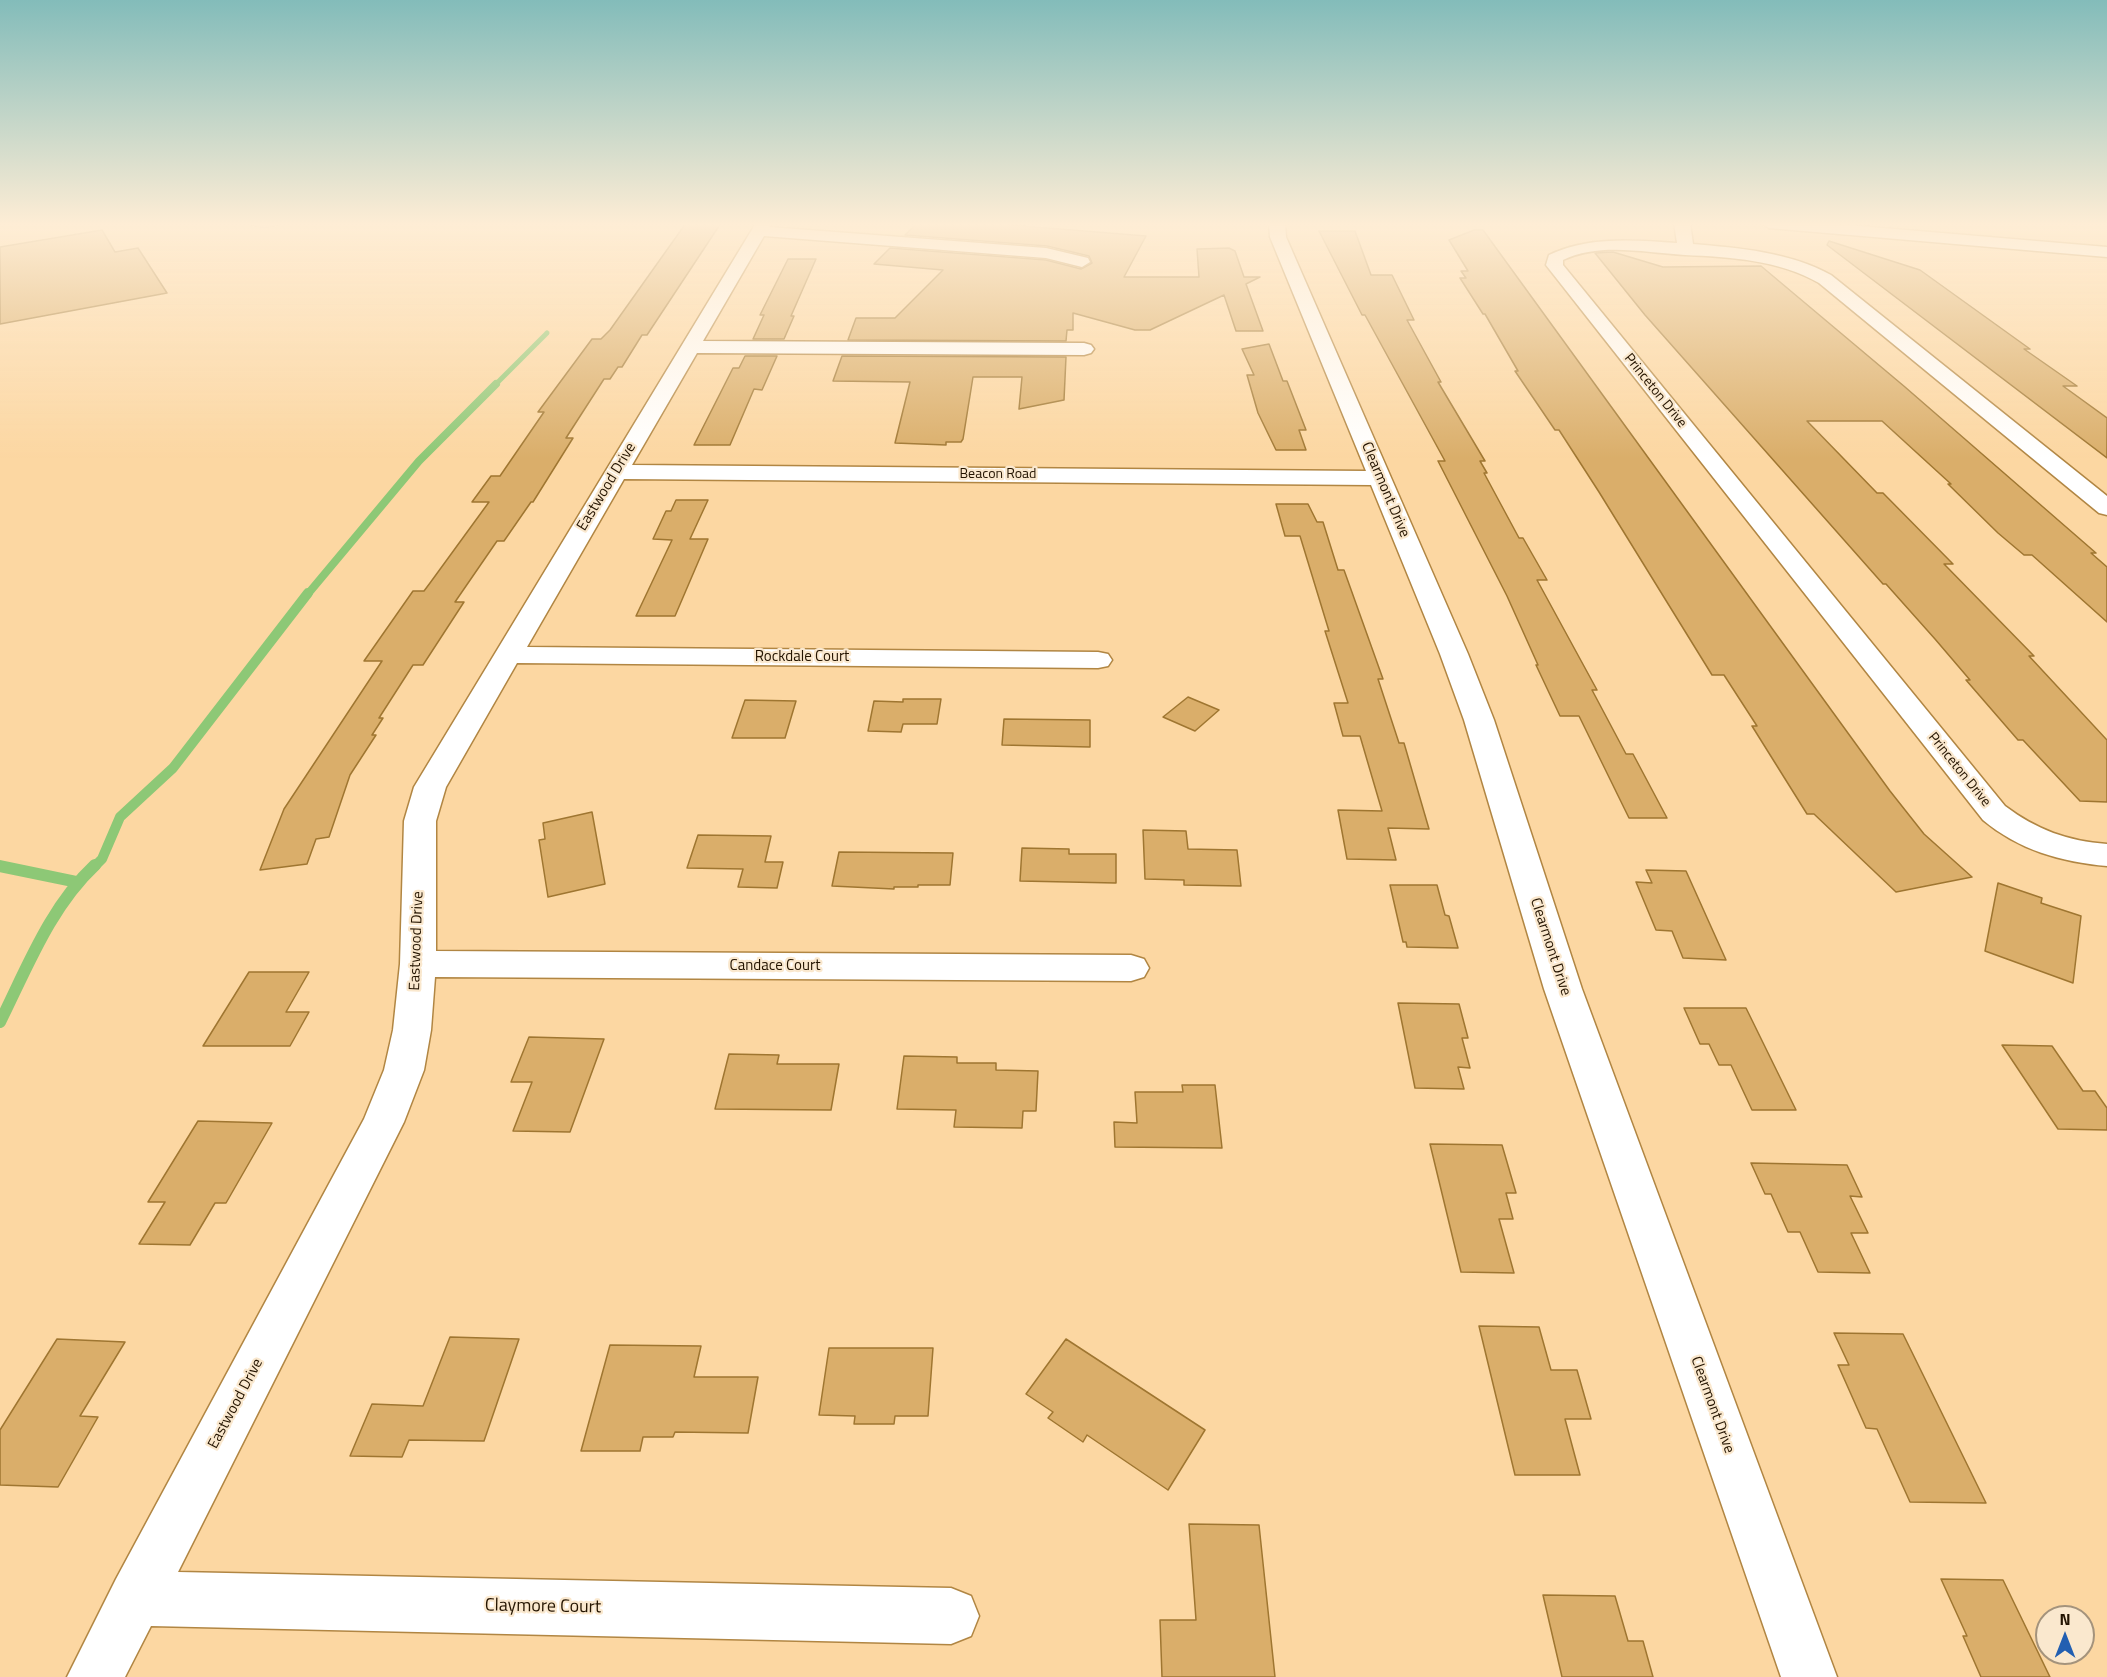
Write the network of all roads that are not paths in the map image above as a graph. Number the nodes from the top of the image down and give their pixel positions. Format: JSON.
{"nodes":[{"id":1,"x":716,"y":301,"type":"edge"},
{"id":2,"x":1305,"y":301,"type":"edge"},
{"id":3,"x":1583,"y":301,"type":"edge"},
{"id":4,"x":1851,"y":301,"type":"edge"},
{"id":5,"x":689,"y":347,"type":"junction"},
{"id":6,"x":1083,"y":348,"type":"dead end"},
{"id":7,"x":616,"y":472,"type":"junction"},
{"id":8,"x":1380,"y":478,"type":"junction"},
{"id":9,"x":2107,"y":508,"type":"edge"},
{"id":10,"x":507,"y":655,"type":"junction"},
{"id":11,"x":1098,"y":660,"type":"dead end"},
{"id":12,"x":2107,"y":855,"type":"edge"},
{"id":13,"x":418,"y":964,"type":"junction"},
{"id":14,"x":1131,"y":968,"type":"dead end"},
{"id":15,"x":135,"y":1598,"type":"junction"},
{"id":16,"x":951,"y":1616,"type":"dead end"},
{"id":17,"x":94,"y":1677,"type":"edge"},
{"id":18,"x":1809,"y":1677,"type":"edge"}],
"edges":[{"from":1,"to":5,"type":"street","name":"Eastwood Drive"},
{"from":2,"to":8,"type":"street","name":"Clearmont Drive"},
{"from":3,"to":12,"type":"street","name":"Princeton Drive"},
{"from":4,"to":9,"type":"street","name":"Princeton Drive"},
{"from":5,"to":6,"type":"street"},
{"from":5,"to":7,"type":"street","name":"Eastwood Drive"},
{"from":7,"to":8,"type":"street","name":"Beacon Road"},
{"from":7,"to":10,"type":"street","name":"Eastwood Drive"},
{"from":8,"to":18,"type":"street","name":"Clearmont Drive"},
{"from":10,"to":11,"type":"street","name":"Rockdale Court"},
{"from":10,"to":13,"type":"street","name":"Eastwood Drive"},
{"from":13,"to":14,"type":"street","name":"Candace Court"},
{"from":13,"to":15,"type":"street","name":"Eastwood Drive"},
{"from":15,"to":16,"type":"street","name":"Claymore Court"},
{"from":15,"to":17,"type":"street","name":"Eastwood Drive"}]}
